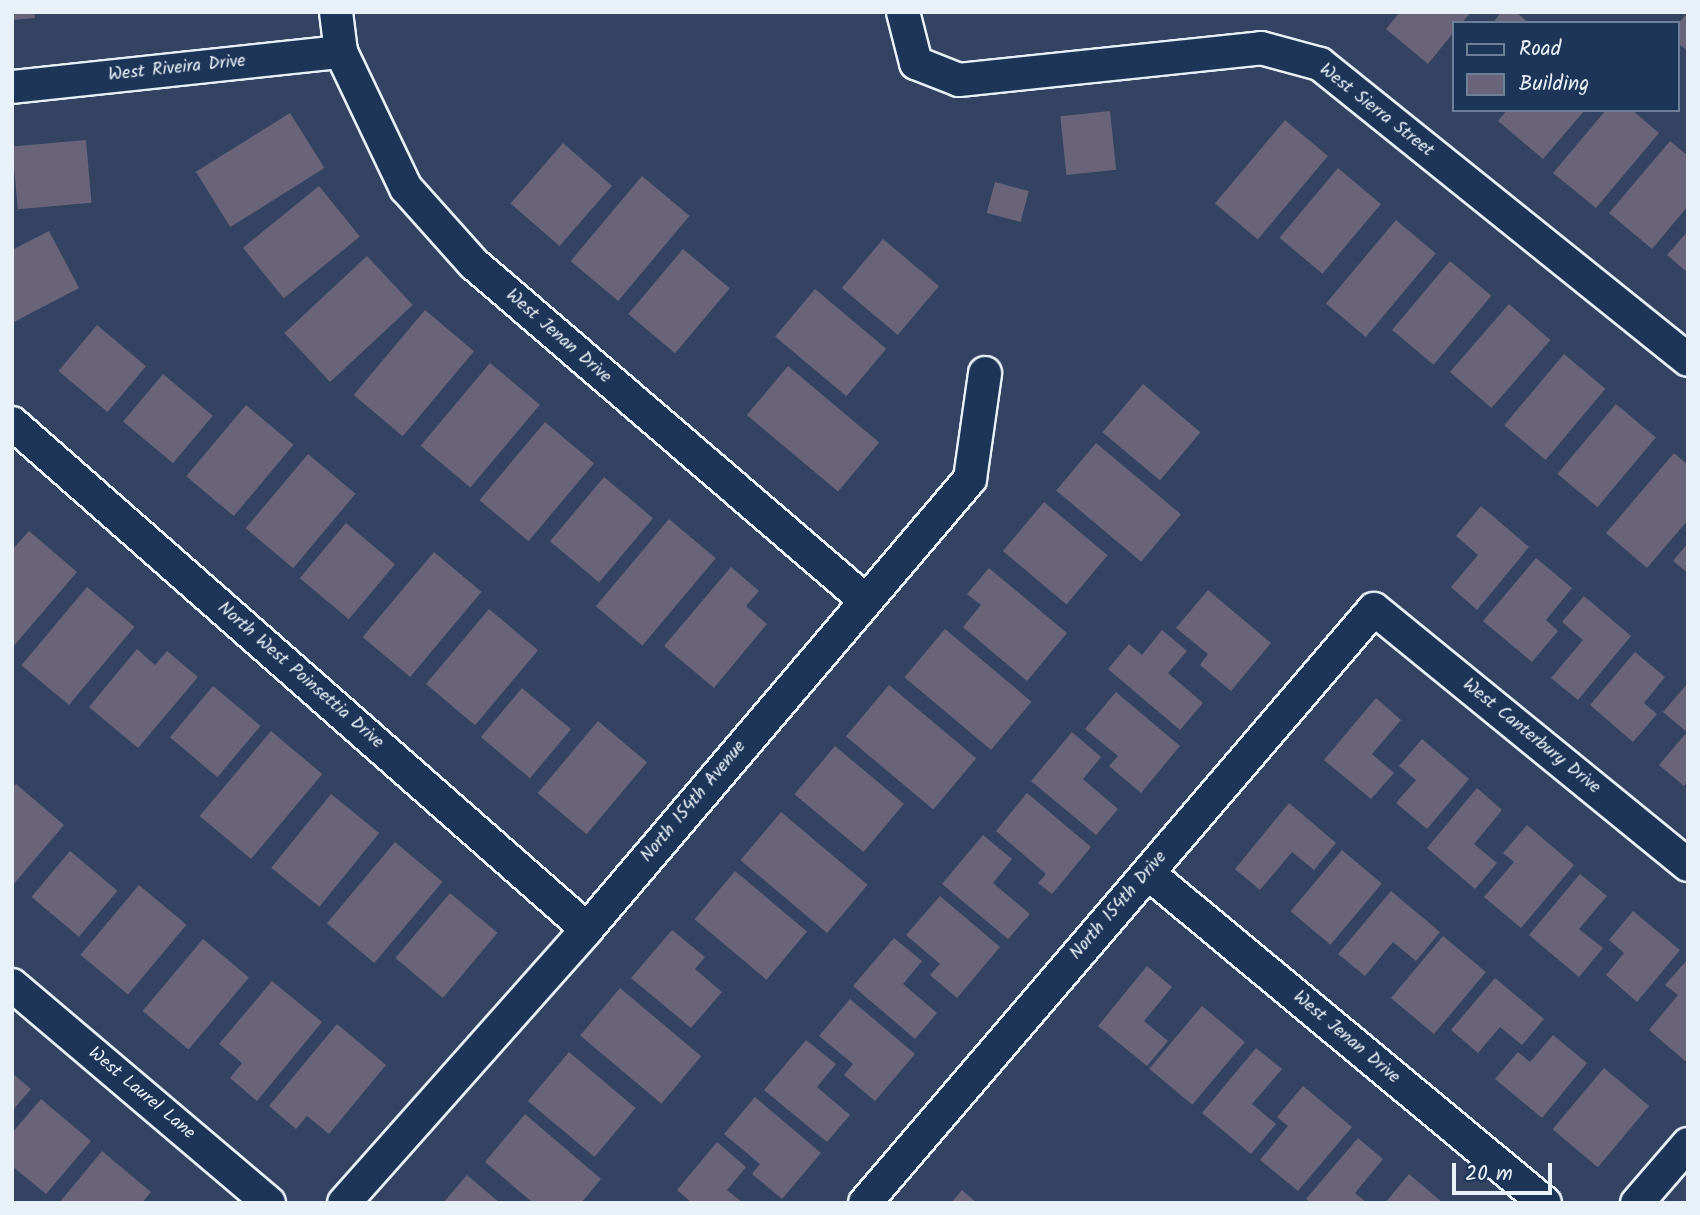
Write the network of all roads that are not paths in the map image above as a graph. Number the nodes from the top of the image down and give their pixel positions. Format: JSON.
{"nodes":[{"id":1,"x":336,"y":12,"type":"edge"},
{"id":2,"x":903,"y":12,"type":"edge"},
{"id":3,"x":341,"y":52,"type":"junction"},
{"id":4,"x":12,"y":86,"type":"edge"},
{"id":5,"x":1688,"y":360,"type":"edge"},
{"id":6,"x":985,"y":373,"type":"dead end"},
{"id":7,"x":12,"y":424,"type":"edge"},
{"id":8,"x":865,"y":600,"type":"junction"},
{"id":9,"x":1374,"y":609,"type":"joint"},
{"id":10,"x":1688,"y":865,"type":"edge"},
{"id":11,"x":1148,"y":873,"type":"junction"},
{"id":12,"x":587,"y":929,"type":"junction"},
{"id":13,"x":12,"y":985,"type":"edge"},
{"id":14,"x":1688,"y":1144,"type":"edge"},
{"id":15,"x":269,"y":1203,"type":"edge"},
{"id":16,"x":344,"y":1203,"type":"edge"},
{"id":17,"x":865,"y":1203,"type":"edge"},
{"id":18,"x":1545,"y":1203,"type":"edge"},
{"id":19,"x":1637,"y":1203,"type":"edge"}],
"edges":[{"from":1,"to":3,"type":"street","name":"West Jenan Drive"},
{"from":2,"to":5,"type":"street","name":"West Sierra Street"},
{"from":3,"to":4,"type":"street","name":"West Riveira Drive"},
{"from":3,"to":8,"type":"street","name":"West Jenan Drive"},
{"from":6,"to":8,"type":"street","name":"North 154th Avenue"},
{"from":7,"to":12,"type":"street","name":"North West Poinsettia Drive"},
{"from":8,"to":12,"type":"street","name":"North 154th Avenue"},
{"from":9,"to":10,"type":"street","name":"West Canterbury Drive"},
{"from":9,"to":11,"type":"street","name":"North 154th Drive"},
{"from":11,"to":17,"type":"street","name":"North 154th Drive"},
{"from":11,"to":18,"type":"street","name":"West Jenan Drive"},
{"from":12,"to":16,"type":"street","name":"North 154th Avenue"},
{"from":13,"to":15,"type":"street","name":"West Laurel Lane"},
{"from":14,"to":19,"type":"street"}]}
